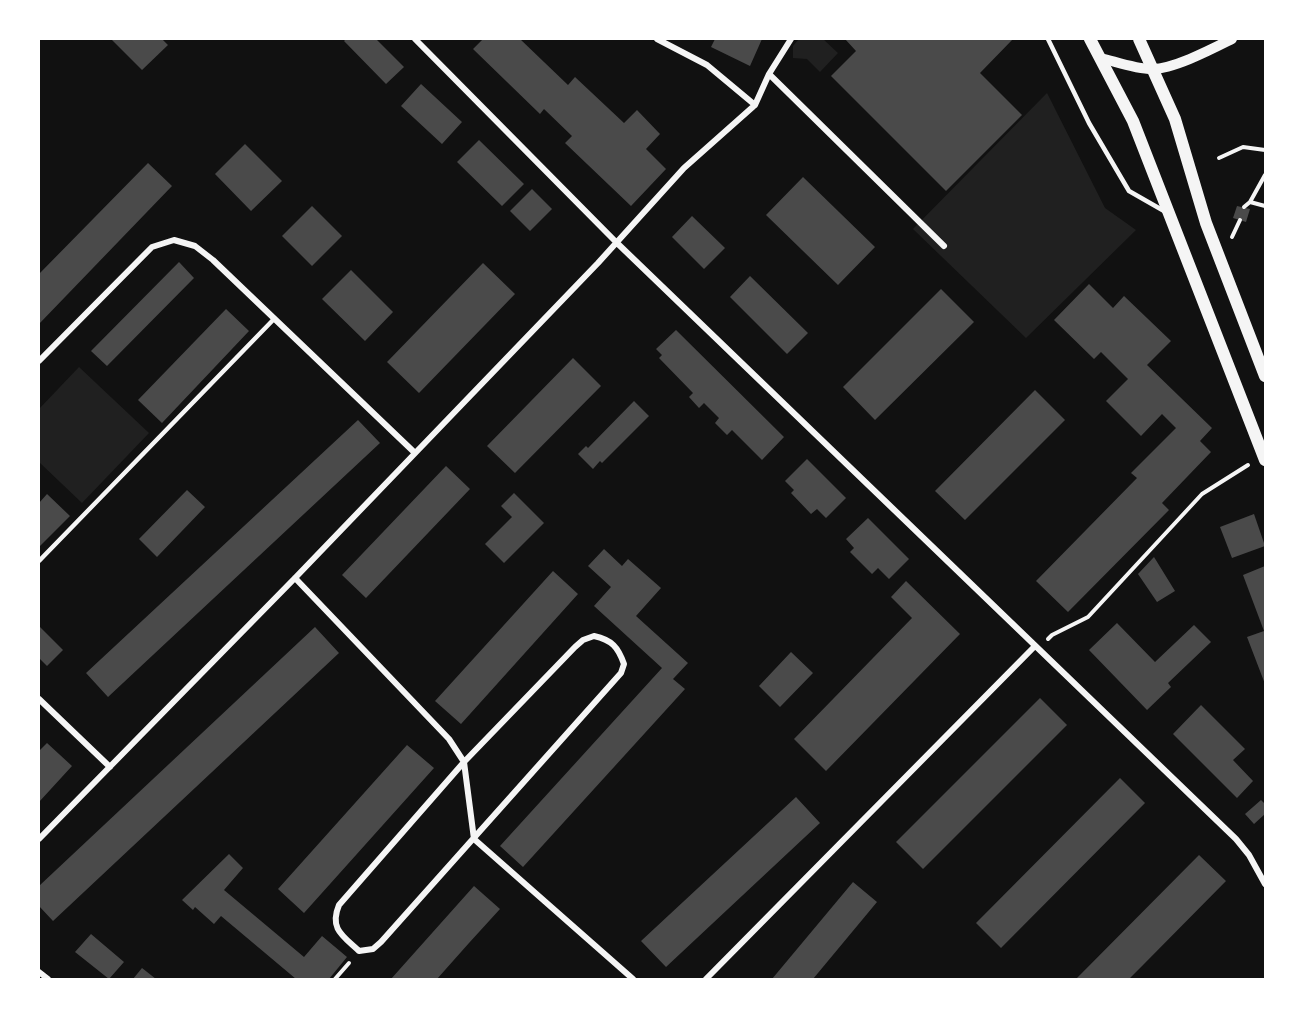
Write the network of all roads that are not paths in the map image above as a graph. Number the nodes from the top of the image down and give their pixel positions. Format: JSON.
{"nodes":[{"id":1,"x":415,"y":39,"type":"edge"},
{"id":2,"x":657,"y":39,"type":"edge"},
{"id":3,"x":791,"y":39,"type":"edge"},
{"id":4,"x":1048,"y":39,"type":"edge"},
{"id":5,"x":1090,"y":39,"type":"edge"},
{"id":6,"x":1139,"y":39,"type":"edge"},
{"id":7,"x":1232,"y":39,"type":"edge"},
{"id":8,"x":1101,"y":58,"type":"junction"},
{"id":9,"x":1153,"y":69,"type":"junction"},
{"id":10,"x":769,"y":74,"type":"junction"},
{"id":11,"x":755,"y":105,"type":"junction"},
{"id":12,"x":1171,"y":215,"type":"junction"},
{"id":13,"x":617,"y":243,"type":"junction"},
{"id":14,"x":944,"y":246,"type":"dead end"},
{"id":15,"x":274,"y":319,"type":"junction"},
{"id":16,"x":39,"y":361,"type":"edge"},
{"id":17,"x":1265,"y":376,"type":"edge"},
{"id":18,"x":415,"y":453,"type":"junction"},
{"id":19,"x":1265,"y":460,"type":"edge"},
{"id":20,"x":39,"y":561,"type":"edge"},
{"id":21,"x":295,"y":578,"type":"junction"},
{"id":22,"x":1036,"y":648,"type":"junction"},
{"id":23,"x":39,"y":699,"type":"edge"},
{"id":24,"x":464,"y":762,"type":"junction"},
{"id":25,"x":110,"y":767,"type":"junction"},
{"id":26,"x":39,"y":839,"type":"edge"},
{"id":27,"x":474,"y":839,"type":"junction"},
{"id":28,"x":1265,"y":884,"type":"edge"},
{"id":29,"x":39,"y":972,"type":"edge"},
{"id":30,"x":48,"y":979,"type":"edge"},
{"id":31,"x":633,"y":979,"type":"edge"},
{"id":32,"x":706,"y":979,"type":"edge"}],
"edges":[{"from":1,"to":13,"type":"street"},
{"from":2,"to":11,"type":"street"},
{"from":3,"to":10,"type":"street"},
{"from":4,"to":12,"type":"lane"},
{"from":5,"to":8,"type":"main road"},
{"from":6,"to":9,"type":"main road"},
{"from":7,"to":9,"type":"street"},
{"from":8,"to":9,"type":"street"},
{"from":8,"to":12,"type":"main road"},
{"from":9,"to":17,"type":"main road"},
{"from":10,"to":11,"type":"street"},
{"from":10,"to":14,"type":"street"},
{"from":11,"to":13,"type":"street"},
{"from":12,"to":19,"type":"main road"},
{"from":13,"to":18,"type":"street"},
{"from":13,"to":22,"type":"street"},
{"from":15,"to":16,"type":"street"},
{"from":15,"to":18,"type":"street"},
{"from":15,"to":20,"type":"lane"},
{"from":18,"to":21,"type":"street"},
{"from":21,"to":24,"type":"street"},
{"from":21,"to":25,"type":"street"},
{"from":22,"to":28,"type":"street"},
{"from":22,"to":32,"type":"street"},
{"from":23,"to":25,"type":"street"},
{"from":24,"to":27,"type":"street"},
{"from":24,"to":27,"type":"street"},
{"from":24,"to":27,"type":"street"},
{"from":25,"to":26,"type":"street"},
{"from":27,"to":31,"type":"street"},
{"from":29,"to":30,"type":"street"}]}
